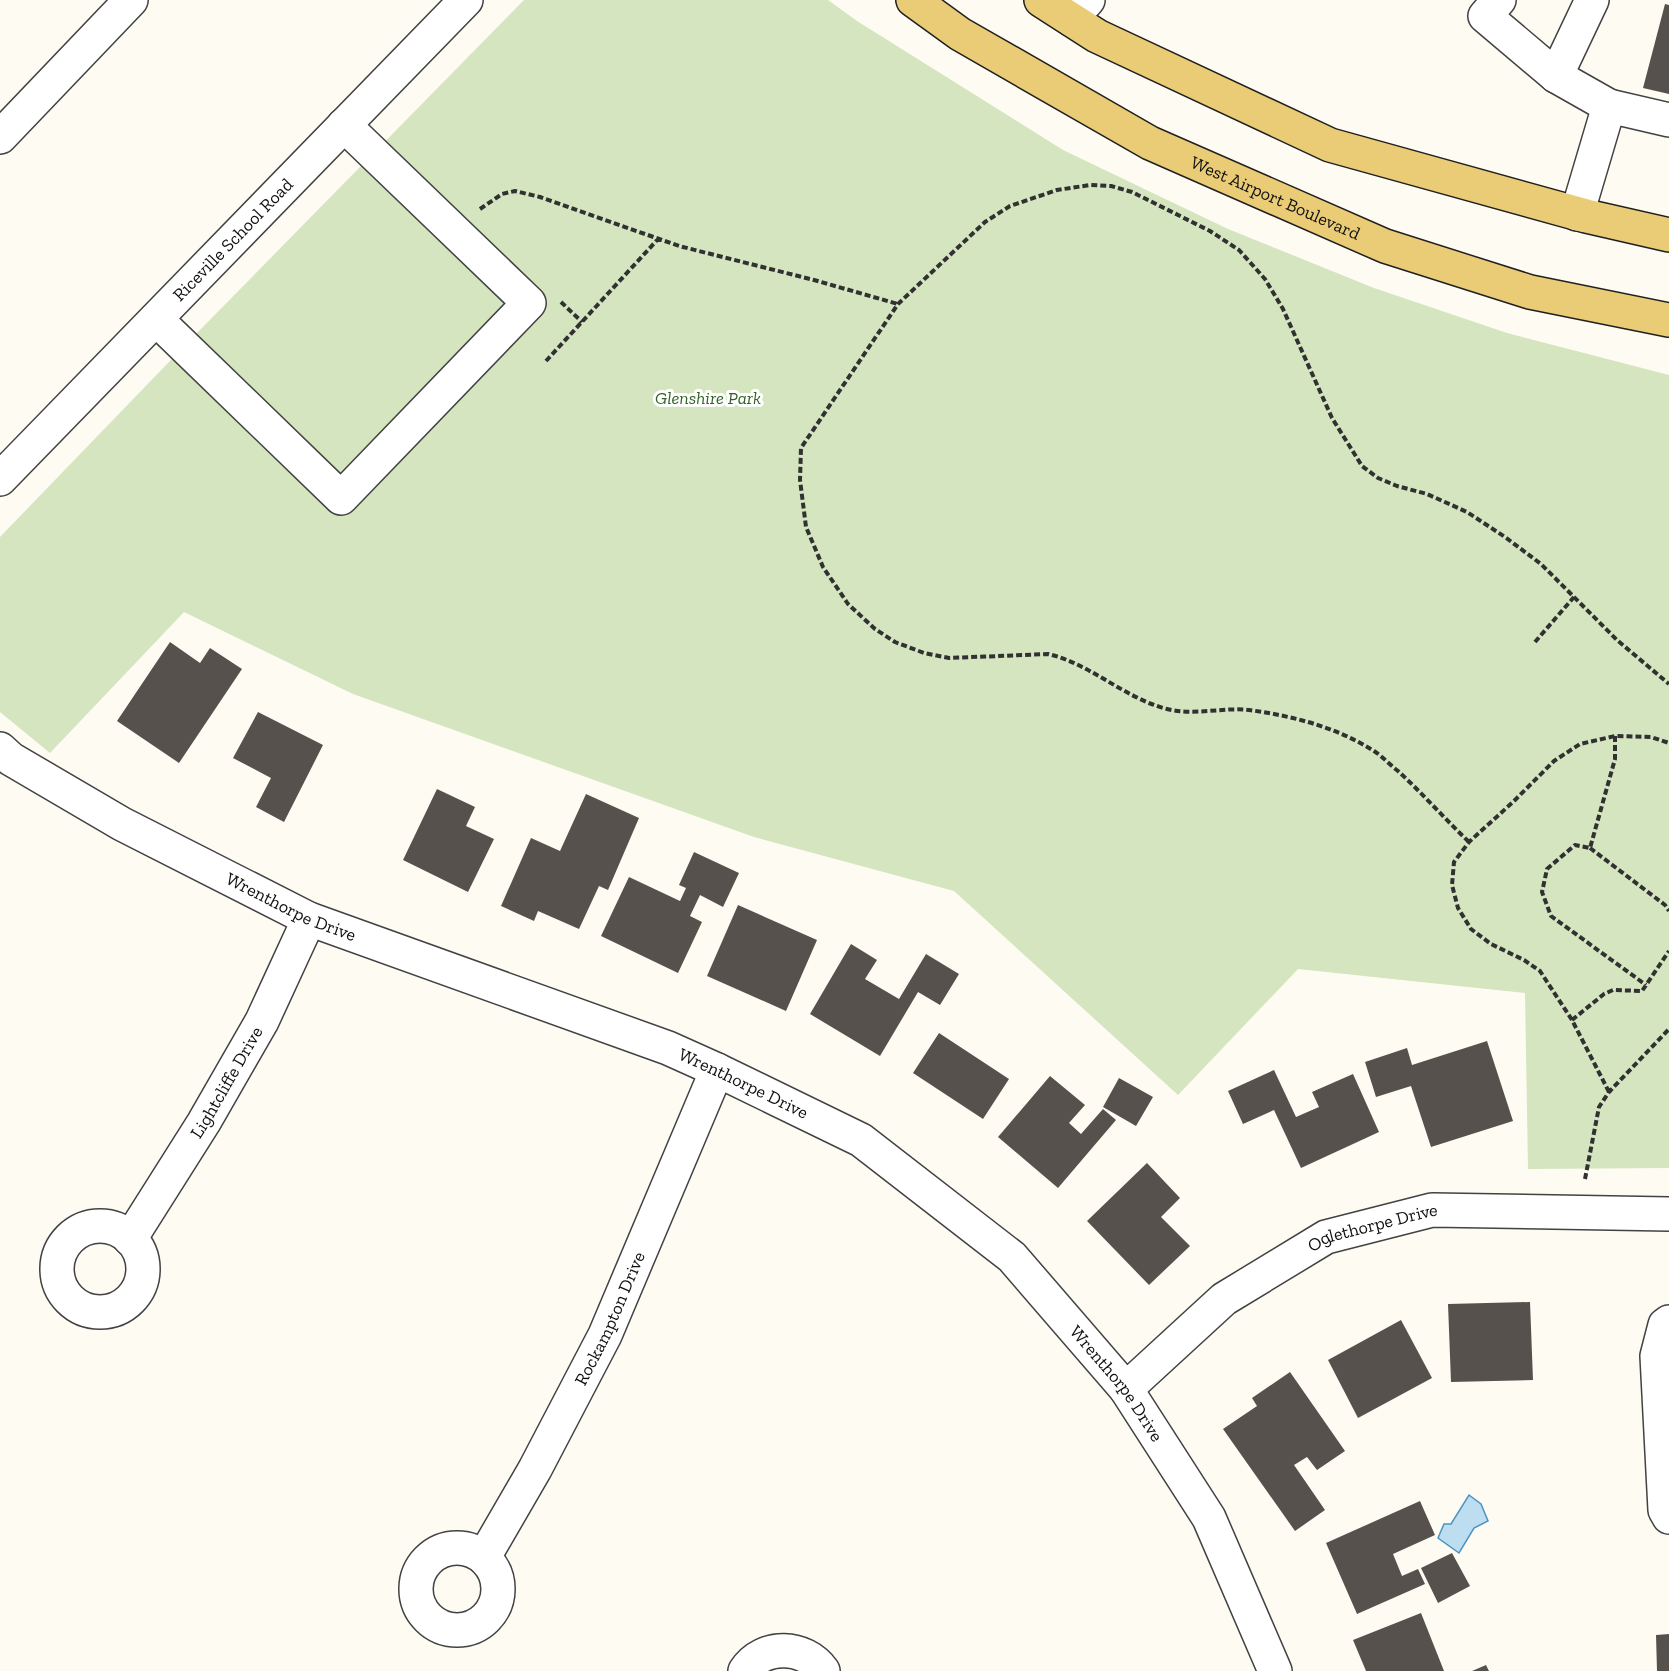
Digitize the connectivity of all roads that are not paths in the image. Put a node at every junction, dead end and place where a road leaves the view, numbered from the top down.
1 (131, 0) edge
2 (466, 0) edge
3 (913, 0) edge
4 (1041, 0) edge
5 (1499, 0) edge
6 (1592, 0) edge
7 (1079, 10) edge
8 (1556, 76) junction
9 (1609, 106) junction
10 (1669, 120) edge
11 (344, 125) junction
12 (0, 137) edge
13 (1577, 214) junction
14 (1669, 235) edge
15 (156, 319) junction
16 (1669, 320) edge
17 (0, 479) edge
18 (0, 749) edge
19 (309, 919) junction
20 (717, 1070) junction
21 (1669, 1214) edge
22 (130, 1239) dead end
23 (1669, 1322) edge
24 (1126, 1389) junction
25 (1669, 1517) edge
26 (484, 1557) dead end
27 (745, 1671) edge
28 (823, 1671) edge
29 (1275, 1671) edge

1 - 12 street
2 - 11 street, Riceville School Road
3 - 16 main road, West Airport Boulevard
4 - 7 main road
5 - 8 street
6 - 8 street
7 - 13 main road
8 - 9 street
9 - 10 street
9 - 13 street
11 - 15 street, Riceville School Road
11 - 15 street
13 - 14 main road
15 - 17 street, Riceville School Road
18 - 19 street, Wrenthorpe Drive
19 - 20 street, Wrenthorpe Drive
19 - 22 street, Lightcliffe Drive
20 - 24 street, Wrenthorpe Drive
20 - 26 street, Rockampton Drive
21 - 24 street, Oglethorpe Drive
23 - 25 street
24 - 29 street, Wrenthorpe Drive
27 - 28 street

